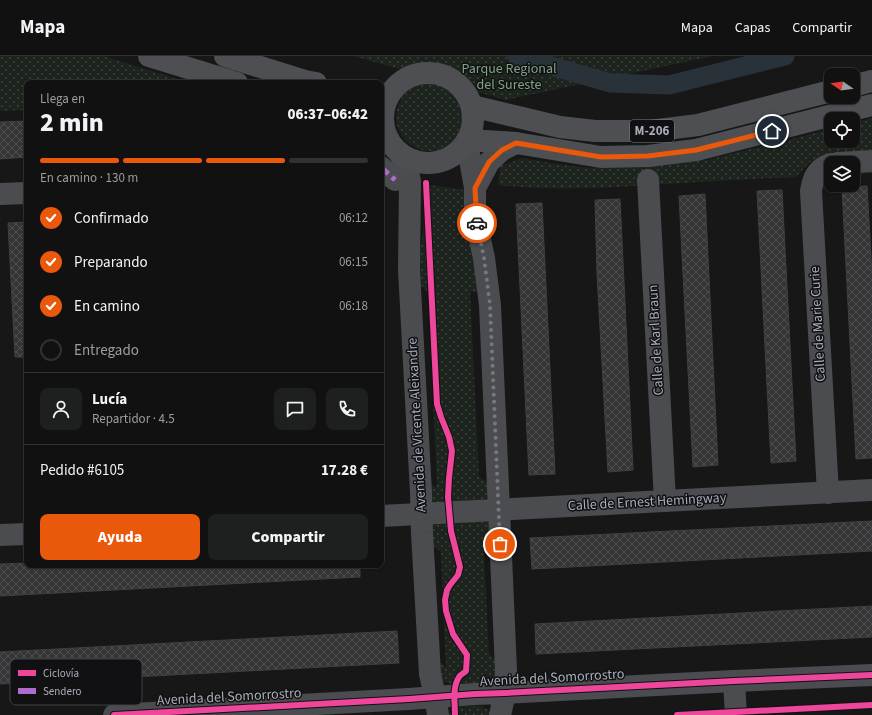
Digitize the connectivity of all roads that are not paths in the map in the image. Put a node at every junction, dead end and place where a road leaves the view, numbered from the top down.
1 (149, 56) edge
2 (225, 56) edge
3 (227, 80) edge
4 (302, 80) edge
5 (872, 81) edge
6 (860, 84) edge
7 (389, 85) edge
8 (824, 93) edge
9 (872, 105) edge
10 (384, 106) edge
11 (472, 106) junction
12 (384, 134) edge
13 (467, 141) junction
14 (516, 143) junction
15 (400, 154) junction
16 (872, 161) edge
17 (860, 162) edge
18 (824, 167) edge
19 (648, 180) dead end
20 (475, 188) junction
21 (24, 193) edge
22 (0, 194) edge
23 (872, 490) edge
24 (828, 493) junction
25 (665, 501) junction
26 (499, 510) junction
27 (421, 514) junction
28 (384, 516) edge
29 (24, 534) edge
30 (0, 535) edge
31 (872, 675) edge
32 (734, 681) junction
33 (505, 693) junction
34 (437, 706) edge
35 (114, 715) edge
36 (500, 715) edge
37 (736, 715) edge

1 - 3 main road
2 - 4 main road
5 - 6 main road
7 - 10 main road
7 - 11 main road
8 - 11 main road, M-206
9 - 14 main road, M-206
11 - 13 main road
12 - 15 main road
13 - 14 main road, M-206
13 - 15 main road
13 - 20 street
14 - 20 street
15 - 27 street, Avenida de Vicente Aleixandre
16 - 17 street
18 - 24 street, Calle de Marie Curie
19 - 25 street, Calle de Karl Braun
20 - 26 street
21 - 22 street
23 - 24 street, Calle de Ernest Hemingway
24 - 25 street, Calle de Ernest Hemingway
25 - 26 street, Calle de Ernest Hemingway
26 - 27 street, Calle de Ernest Hemingway
26 - 33 street
27 - 28 street, Calle de Ernest Hemingway
27 - 34 street, Avenida de Vicente Aleixandre
29 - 30 street
31 - 32 street, Avenida del Somorrostro
32 - 33 street, Avenida del Somorrostro
32 - 37 street
33 - 34 street, Avenida del Somorrostro
33 - 36 street
34 - 35 street, Avenida del Somorrostro

